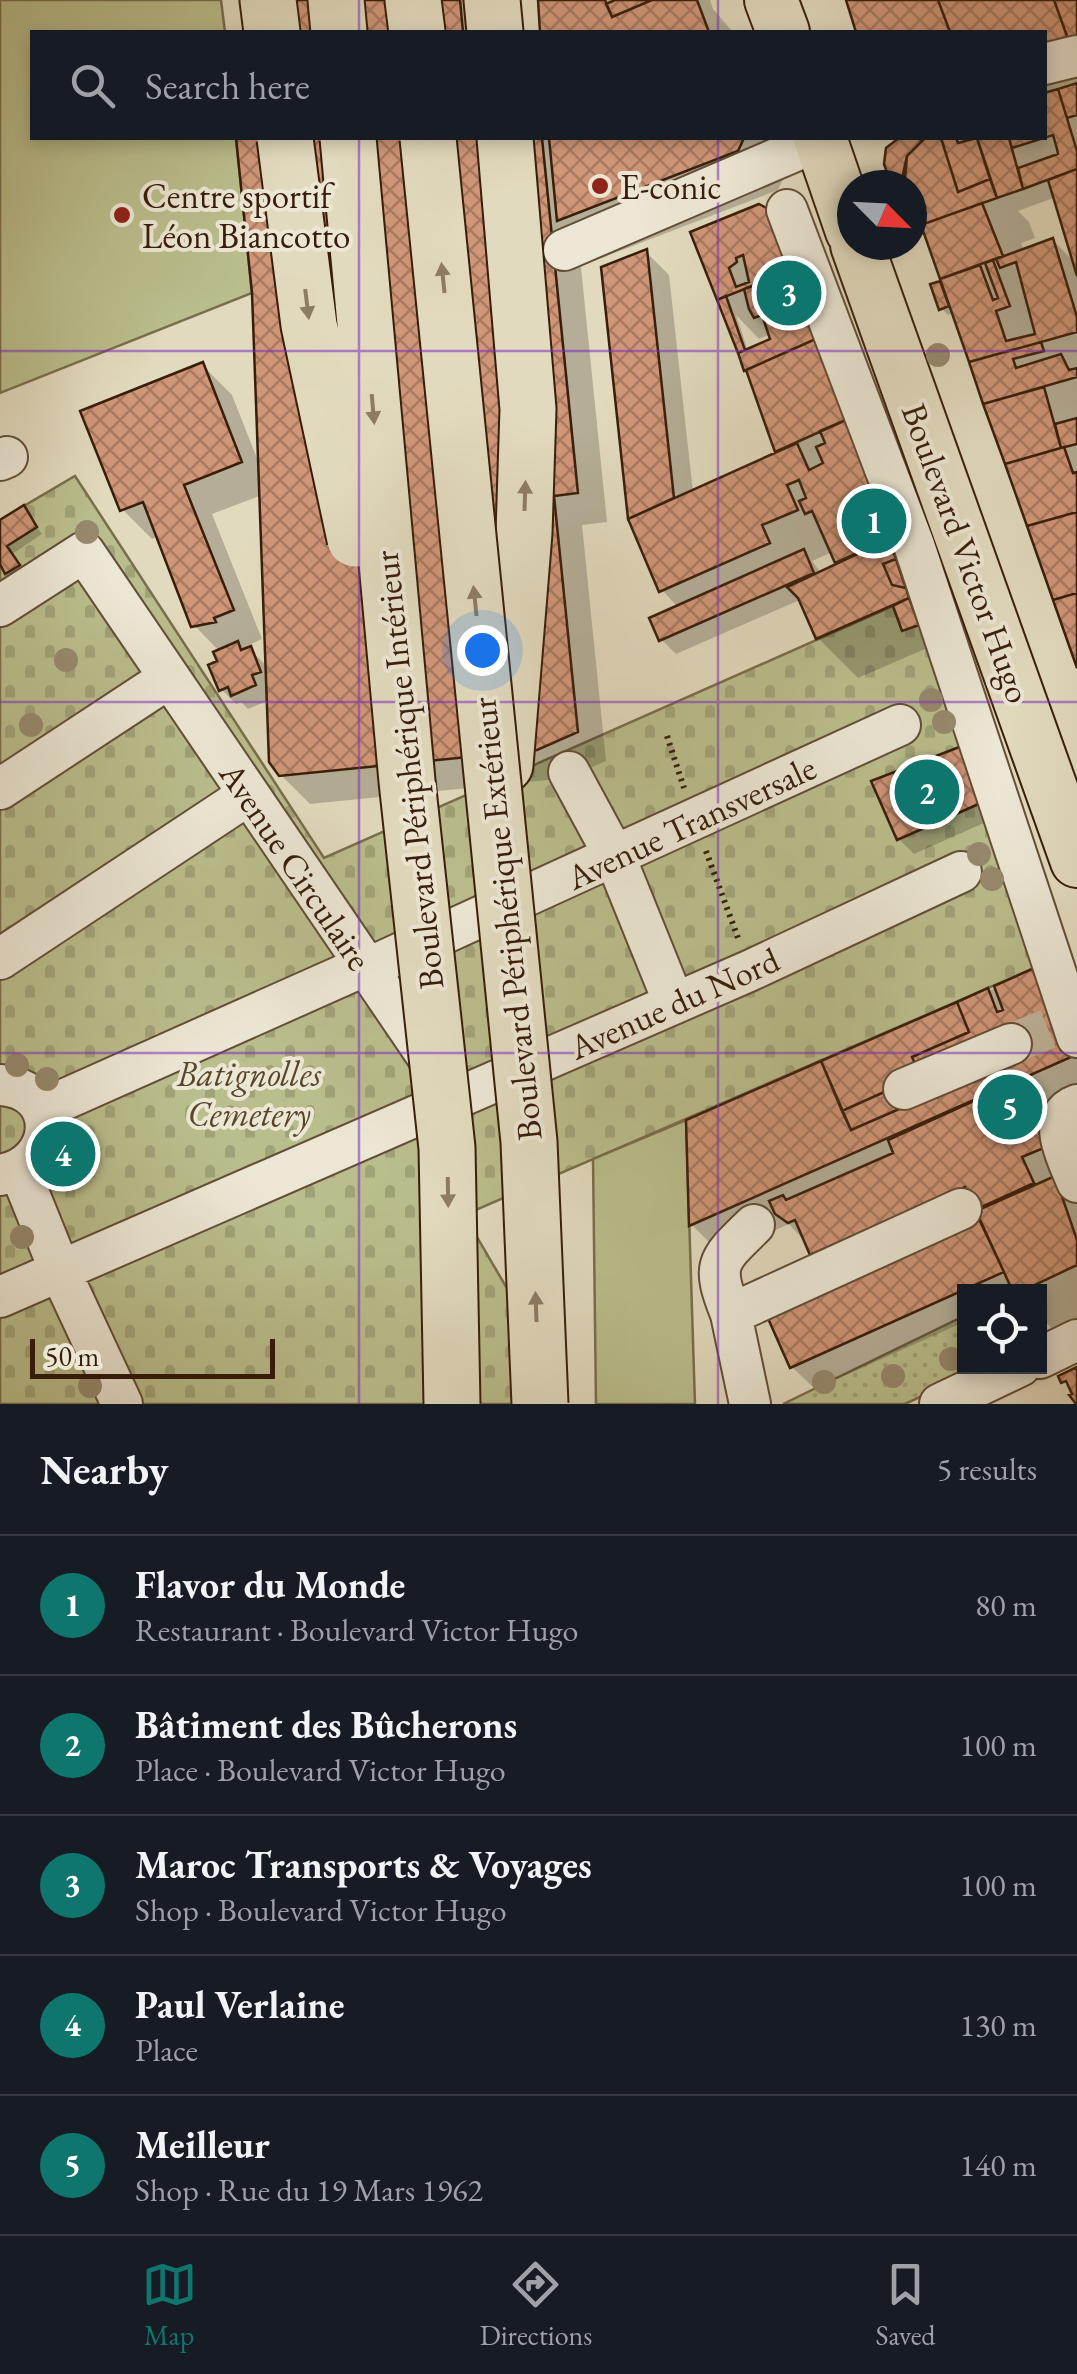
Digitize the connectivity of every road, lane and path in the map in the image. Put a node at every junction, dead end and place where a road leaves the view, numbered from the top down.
1 (268, 0) edge
2 (336, 0) edge
3 (413, 0) edge
4 (492, 0) edge
5 (772, 0) edge
6 (272, 30) edge
7 (339, 30) edge
8 (417, 30) edge
9 (495, 30) edge
10 (782, 30) edge
11 (1077, 56) edge
12 (1047, 63) edge
13 (286, 140) edge
14 (348, 140) edge
15 (428, 140) edge
16 (505, 140) edge
17 (817, 140) edge
18 (823, 140) edge
19 (837, 185) edge
20 (787, 210) dead end
21 (564, 250) dead end
22 (861, 260) edge
23 (936, 537) junction
24 (0, 606) edge
25 (169, 678) junction
26 (900, 725) dead end
27 (667, 736) dead end
28 (569, 772) dead end
29 (408, 781) junction
30 (0, 789) edge
31 (248, 795) junction
32 (695, 821) junction
33 (499, 837) junction
34 (1075, 846) edge
35 (614, 857) junction
36 (961, 872) dead end
37 (0, 959) edge
38 (364, 966) junction
39 (750, 971) junction
40 (674, 1003) junction
41 (1071, 1025) edge
42 (1011, 1044) tunnel mouth
43 (0, 1085) edge
44 (904, 1089) dead end
45 (468, 1093) junction
46 (1077, 1104) edge
47 (42, 1109) junction
48 (9, 1172) edge
49 (1077, 1182) edge
50 (961, 1208) dead end
51 (754, 1224) dead end
52 (60, 1271) junction
53 (0, 1297) edge
54 (730, 1314) junction
55 (1077, 1340) edge
56 (1047, 1355) edge
57 (1003, 1374) edge
58 (122, 1404) edge
59 (452, 1404) edge
60 (540, 1404) edge
61 (750, 1404) edge
62 (940, 1404) edge

1 - 6 highway
2 - 7 highway
3 - 8 highway
4 - 9 highway
5 - 10 main road
11 - 12 street
13 -> 29 highway, bridge
14 -> 29 highway, Boulevard Périphérique Intérieur, bridge
33 -> 15 highway, Boulevard Périphérique Extérieur, bridge
33 -> 16 highway, bridge
17 - 21 street
18 - 19 main road
20 - 23 street
22 - 23 main road, Boulevard Victor Hugo
23 - 34 main road, Boulevard Victor Hugo
23 - 41 street
24 - 25 street, Avenue Circulaire
25 - 30 street
25 - 31 street, Avenue Circulaire
26 - 32 street, Avenue Transversale
27 - 32 path
28 - 35 street
29 -> 59 highway, Boulevard Périphérique Intérieur, bridge
31 - 37 street
31 - 38 street, Avenue Circulaire
32 - 35 street, Avenue Transversale
32 - 39 path
60 -> 33 highway, Boulevard Périphérique Extérieur, bridge
35 - 38 street, Avenue Transversale
35 - 40 street
36 - 39 street, Avenue du Nord
38 - 45 street, Avenue Circulaire
38 - 47 street, Avenue Transversale
39 - 40 street, Avenue du Nord
40 - 45 street, Avenue du Nord
42 - 44 street
43 - 47 street
45 - 52 street, Avenue du Nord
46 - 49 street
47 - 48 street
48 - 52 street
50 - 54 street
51 - 54 street
52 - 53 street, Avenue du Nord
52 - 58 street
54 - 61 street
55 - 56 street
57 - 62 street

